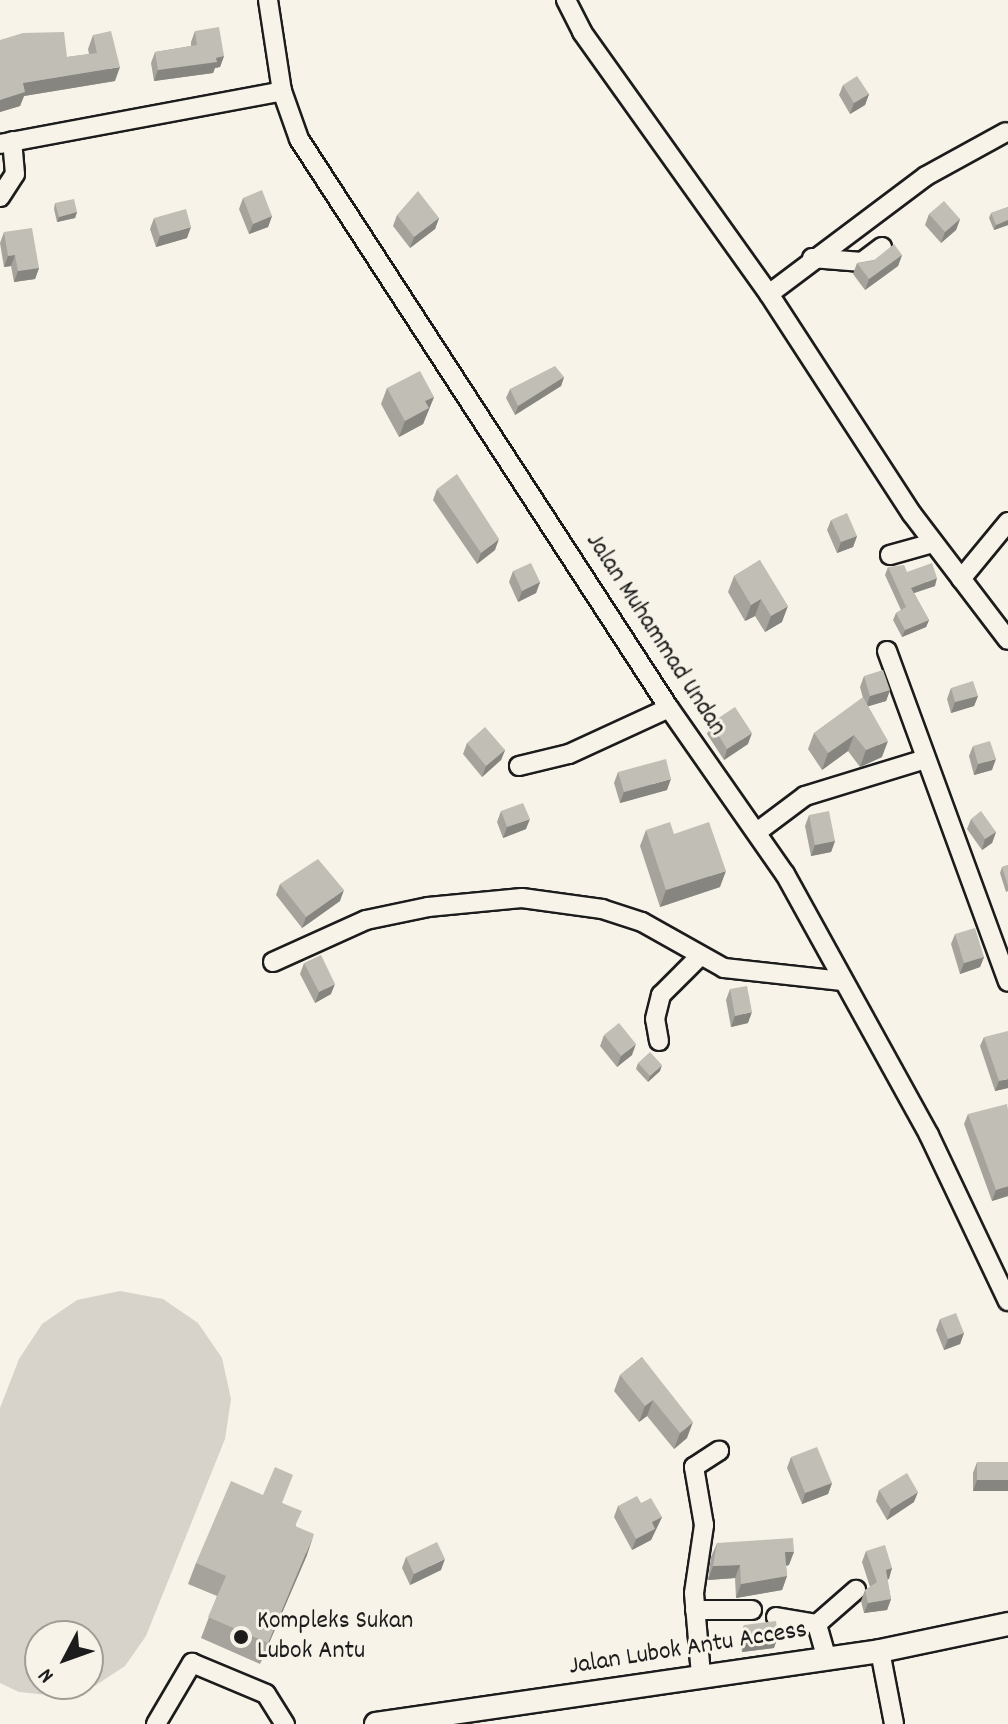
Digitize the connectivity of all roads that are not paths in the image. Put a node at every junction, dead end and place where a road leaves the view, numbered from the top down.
1 (268, 0) edge
2 (566, 0) edge
3 (282, 91) junction
4 (1006, 132) dead end
5 (6, 142) edge
6 (0, 197) edge
7 (882, 247) dead end
8 (812, 258) junction
9 (769, 294) junction
10 (1008, 522) edge
11 (933, 543) junction
12 (890, 555) dead end
13 (961, 579) junction
14 (1008, 640) edge
15 (887, 651) dead end
16 (669, 708) junction
17 (925, 759) junction
18 (519, 766) dead end
19 (757, 832) junction
20 (699, 957) junction
21 (273, 962) dead end
22 (842, 981) junction
23 (1008, 982) edge
24 (659, 1041) dead end
25 (1003, 1270) edge
26 (1008, 1301) edge
27 (719, 1451) dead end
28 (856, 1590) dead end
29 (695, 1610) junction
30 (752, 1610) dead end
31 (776, 1617) dead end
32 (817, 1624) junction
33 (1008, 1624) edge
34 (880, 1651) junction
35 (826, 1656) junction
36 (701, 1675) junction
37 (156, 1724) edge
38 (285, 1724) edge
39 (376, 1724) edge
40 (894, 1724) edge

1 - 3 street, Jalan Muhammad Undan
2 - 9 street
3 - 5 street
3 - 16 street, Jalan Muhammad Undan
4 - 8 street
5 - 6 street
7 - 8 street
8 - 9 street
9 - 11 street
10 - 13 street
11 - 12 street
11 - 13 street
13 - 14 street
15 - 17 street
16 - 18 street
16 - 19 street, Jalan Muhammad Undan
17 - 19 street
17 - 23 street
19 - 22 street, Jalan Muhammad Undan
20 - 21 street
20 - 22 street
20 - 24 street
22 - 25 street, Jalan Muhammad Undan
25 - 26 street, Jalan Muhammad Undan
27 - 29 street
28 - 32 street
29 - 30 street
29 - 36 street
31 - 32 street
32 - 35 street
33 - 34 main road, Jalan Lubok Antu Access
34 - 35 main road, Jalan Lubok Antu Access
34 - 40 street
35 - 36 main road, Jalan Lubok Antu Access
36 - 39 main road, Jalan Lubok Antu Access
37 - 38 street

